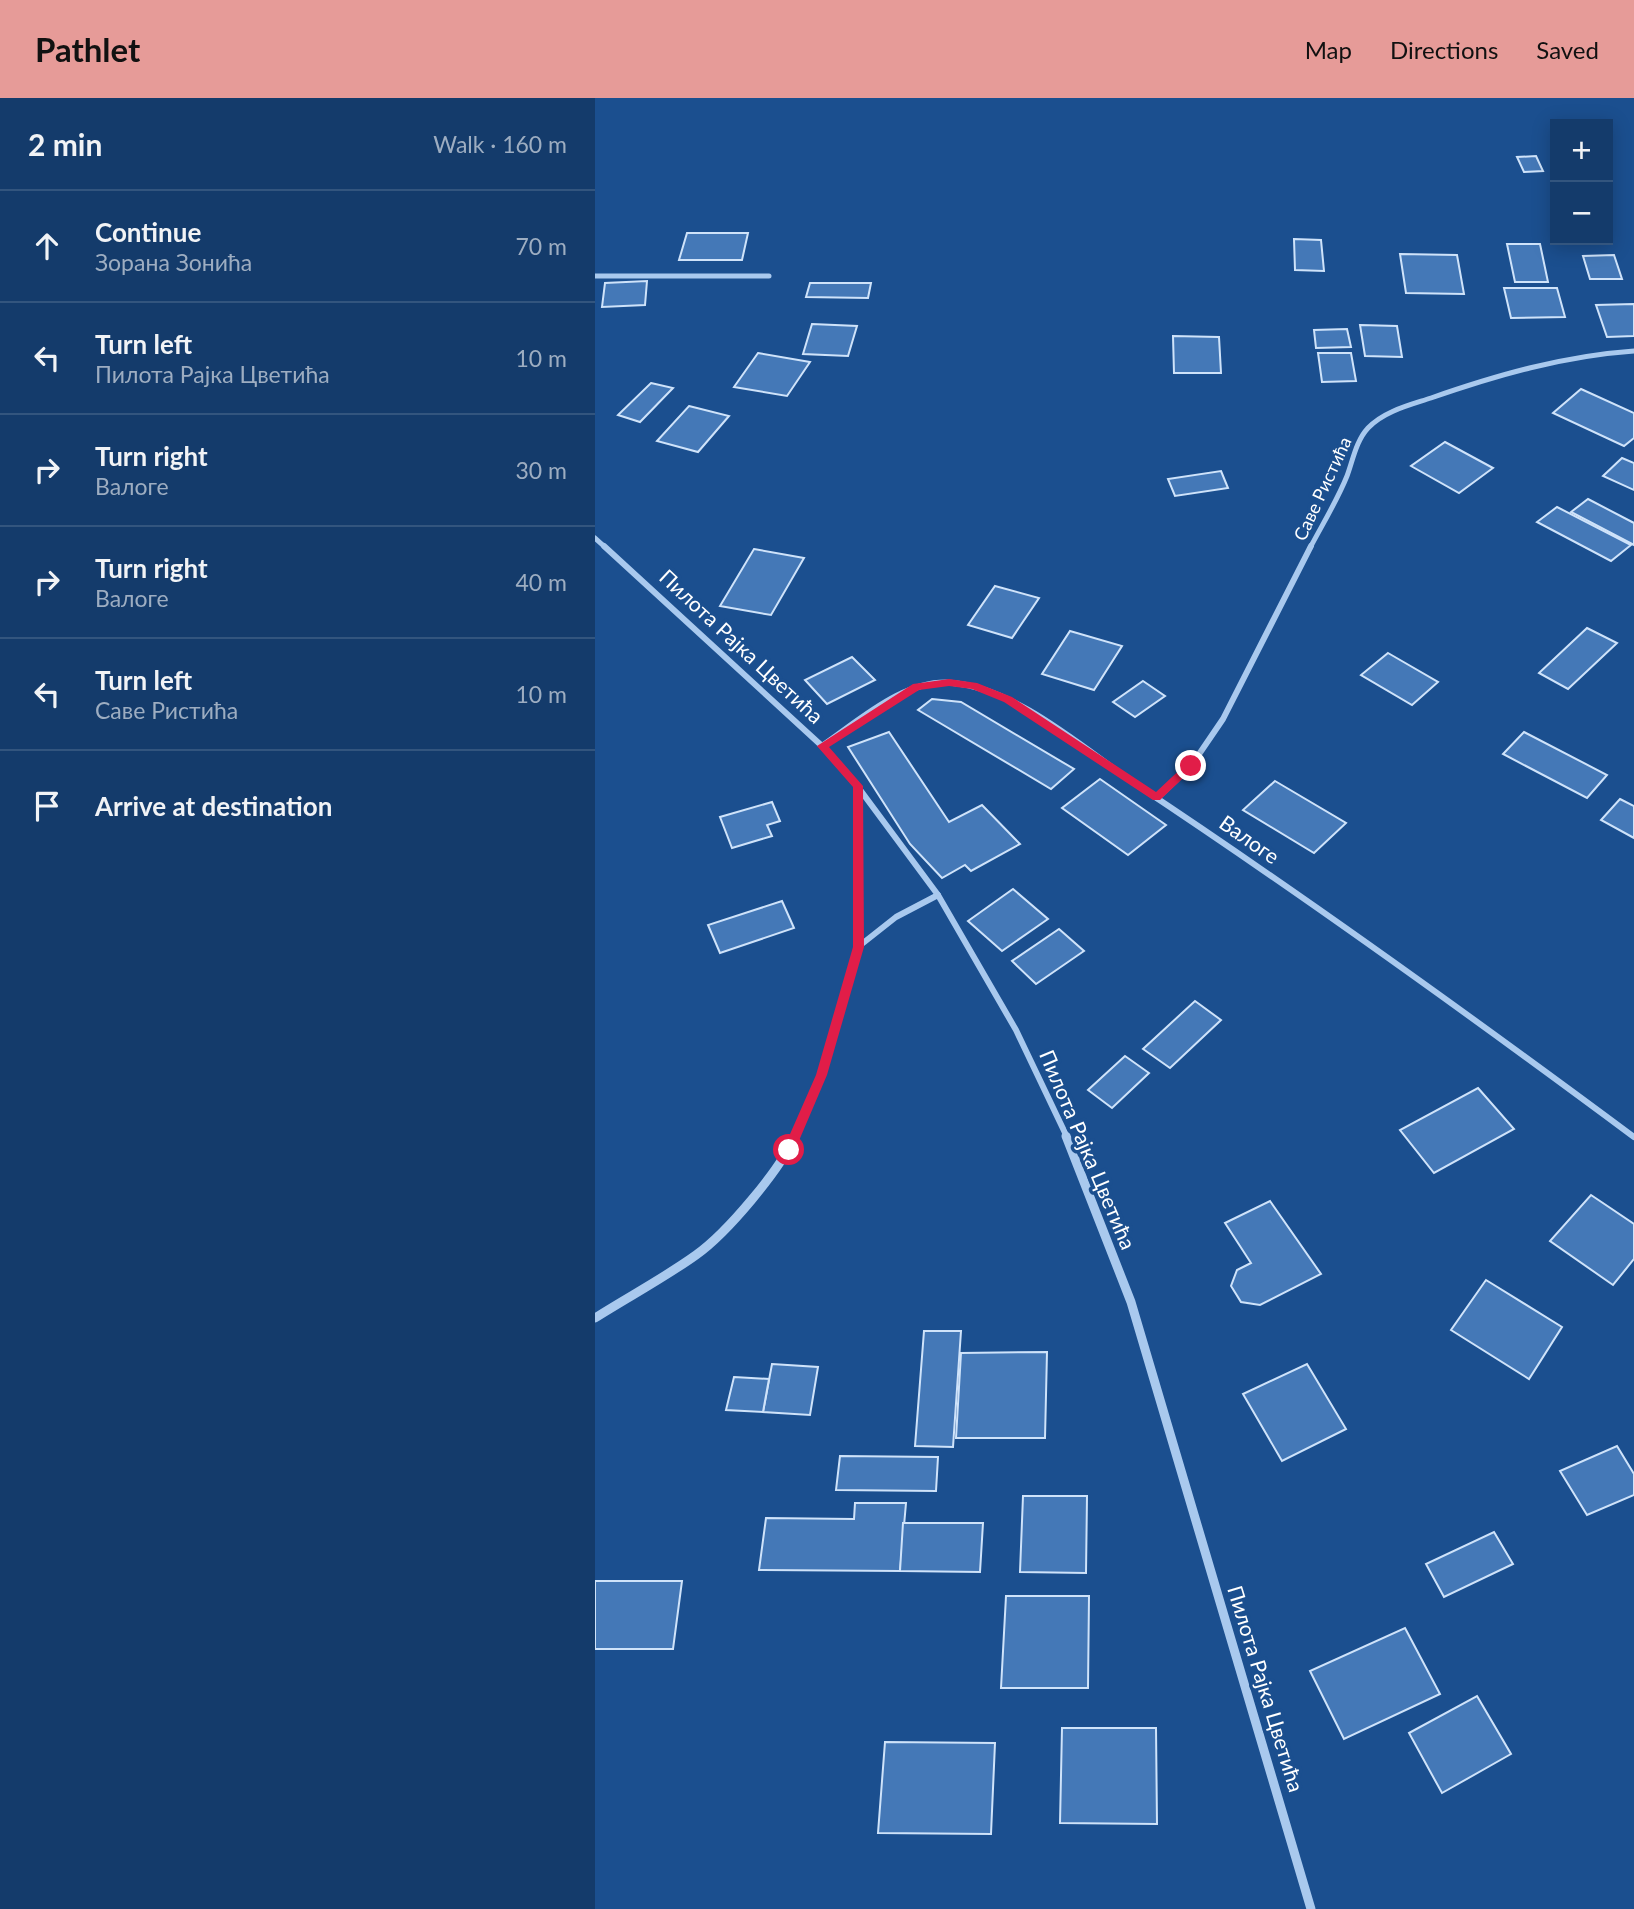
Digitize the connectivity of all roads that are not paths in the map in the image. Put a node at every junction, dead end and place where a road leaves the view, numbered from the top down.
1 (595, 276) edge
2 (769, 276) dead end
3 (1634, 351) edge
4 (595, 538) edge
5 (822, 746) junction
6 (858, 786) junction
7 (1157, 797) junction
8 (938, 895) junction
9 (858, 947) junction
10 (1634, 1136) edge
11 (595, 1318) edge
12 (1311, 1909) edge

1 - 2 street
3 - 7 street, Саве Ристића
4 - 5 street, Пилота Рајка Цветића
5 - 6 street, Пилота Рајка Цветића
5 - 7 street, Валоге
6 - 8 street, Пилота Рајка Цветића
6 - 9 street
7 - 10 street, Валоге
8 - 9 street
8 - 12 street, Пилота Рајка Цветића
9 - 11 street

